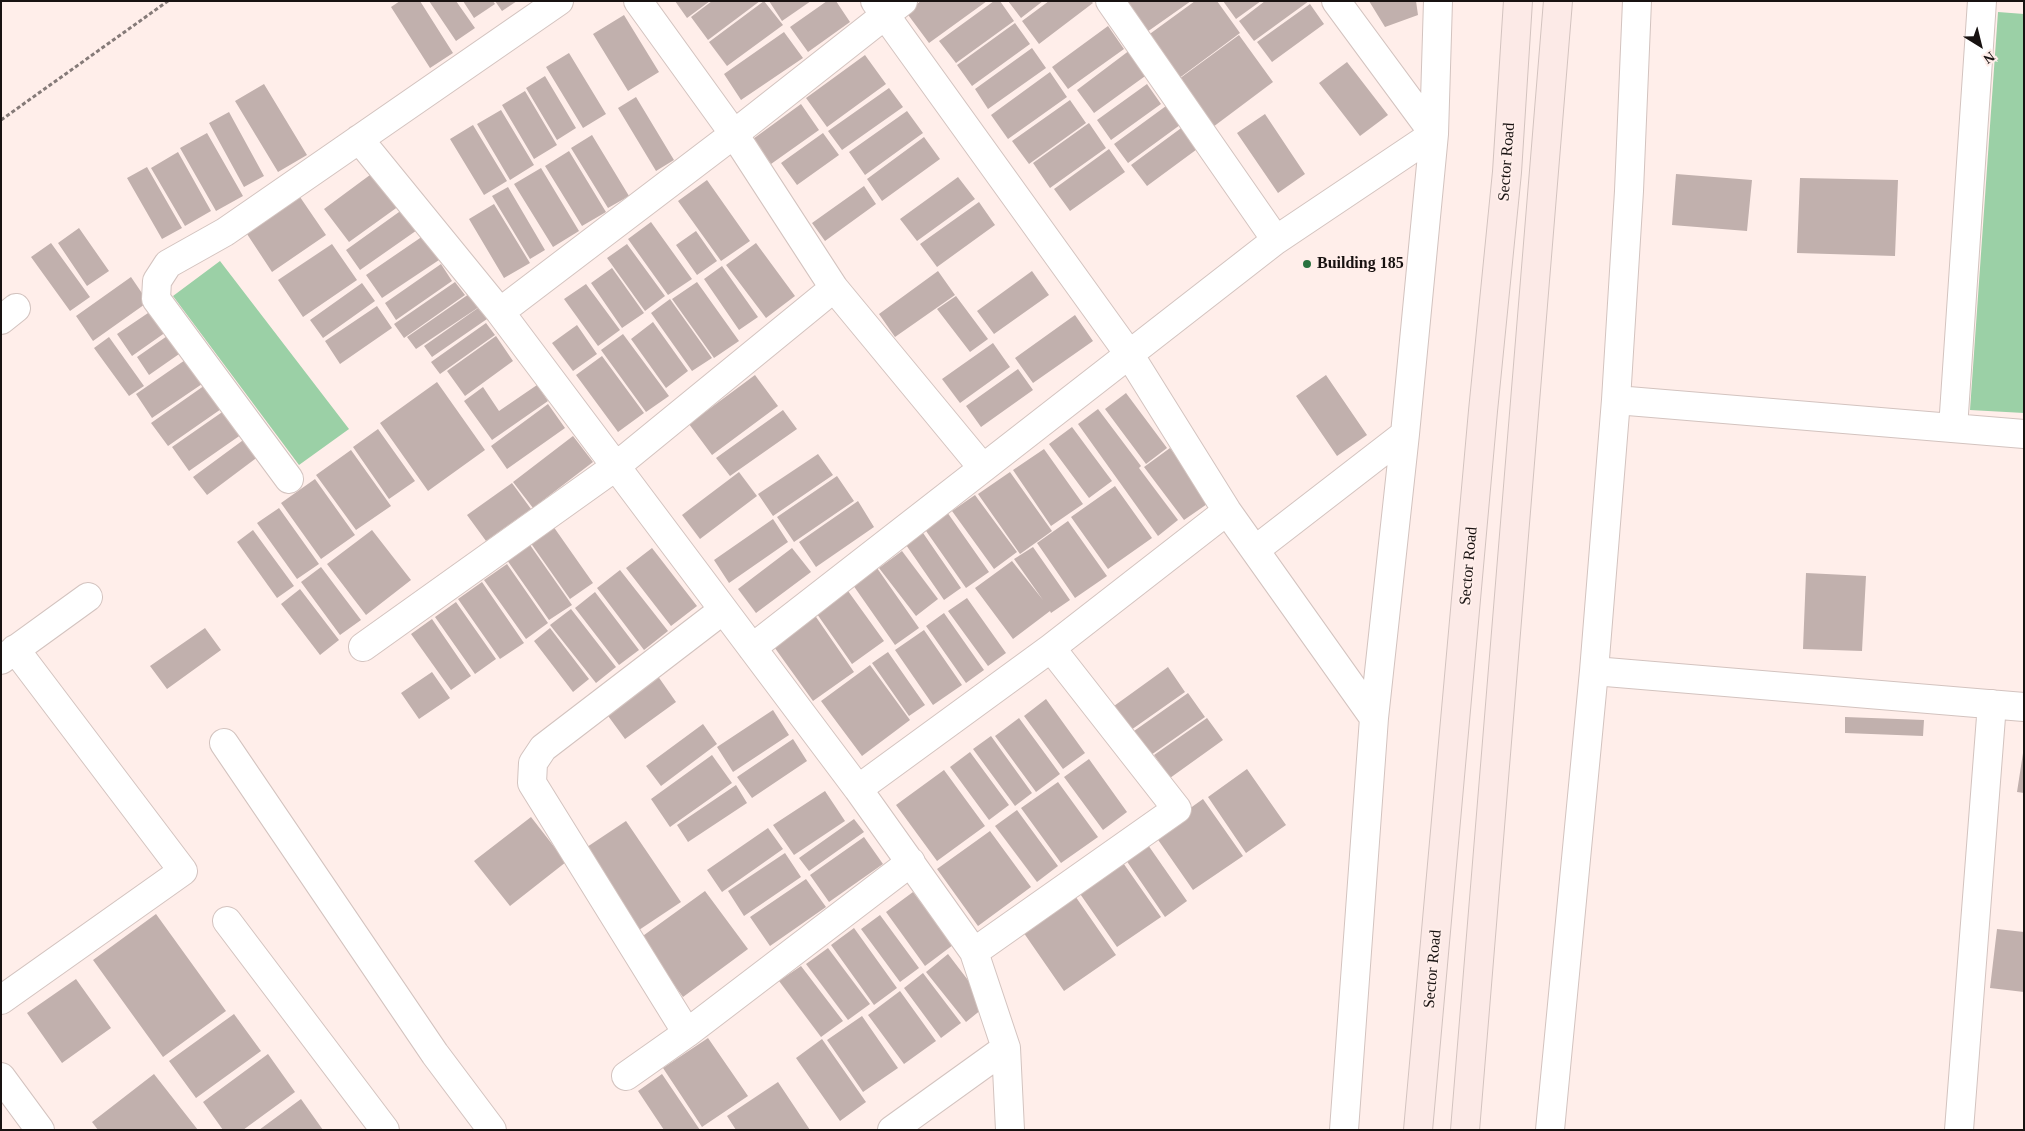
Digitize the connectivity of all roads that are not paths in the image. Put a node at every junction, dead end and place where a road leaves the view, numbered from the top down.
1 (559, 1) edge
2 (638, 1) edge
3 (1110, 1) edge
4 (1336, 1) edge
5 (1438, 1) edge
6 (1518, 1) edge
7 (1558, 1) edge
8 (1637, 1) edge
9 (1982, 1) edge
10 (888, 6) edge
11 (734, 134) junction
12 (1434, 134) junction
13 (359, 139) junction
14 (1276, 240) junction
15 (834, 288) junction
16 (500, 312) junction
17 (1129, 354) junction
18 (1616, 400) junction
19 (1953, 428) junction
20 (1405, 434) junction
21 (2024, 434) edge
22 (615, 467) junction
23 (982, 467) junction
24 (289, 479) dead end
25 (1227, 511) junction
26 (1255, 550) junction
27 (88, 597) dead end
28 (723, 610) junction
29 (363, 647) dead end
30 (752, 648) junction
31 (1052, 648) junction
32 (8, 655) edge
33 (1594, 671) junction
34 (1992, 704) junction
35 (2024, 707) edge
36 (1374, 718) junction
37 (224, 743) dead end
38 (858, 789) junction
39 (911, 862) junction
40 (227, 921) dead end
41 (974, 952) junction
42 (1, 1000) edge
43 (687, 1033) junction
44 (1006, 1048) junction
45 (626, 1076) dead end
46 (1, 1077) edge
47 (40, 1130) edge
48 (385, 1130) edge
49 (492, 1130) edge
50 (892, 1130) edge
51 (1010, 1130) edge
52 (1344, 1130) edge
53 (1418, 1130) edge
54 (1465, 1130) edge
55 (1550, 1130) edge
56 (1959, 1130) edge

1 - 13 street
2 - 11 street
3 - 14 street
4 - 12 street
5 - 12 street
6 - 53 main road, Sector Road
7 - 54 main road
8 - 18 street
9 - 19 street
10 - 11 street
10 - 17 street
11 - 15 street
11 - 16 street
12 - 14 street
12 - 20 street
13 - 16 street
13 - 24 street
14 - 17 street
15 - 22 street
15 - 23 street
16 - 22 street
17 - 23 street
17 - 25 street
18 - 19 street
18 - 33 street
19 - 21 street
20 - 26 street
20 - 36 street
22 - 28 street
22 - 29 street
23 - 30 street
25 - 26 street
25 - 31 street
26 - 36 street
27 - 32 street
28 - 30 street
28 - 43 street
30 - 38 street
31 - 38 street
31 - 41 street
32 - 42 street
33 - 34 street
33 - 55 street
34 - 35 street
34 - 56 street
36 - 52 street
37 - 49 street
38 - 39 street
39 - 41 street
39 - 43 street
40 - 48 street
41 - 44 street
43 - 45 street
44 - 50 street
44 - 51 street
46 - 47 street

